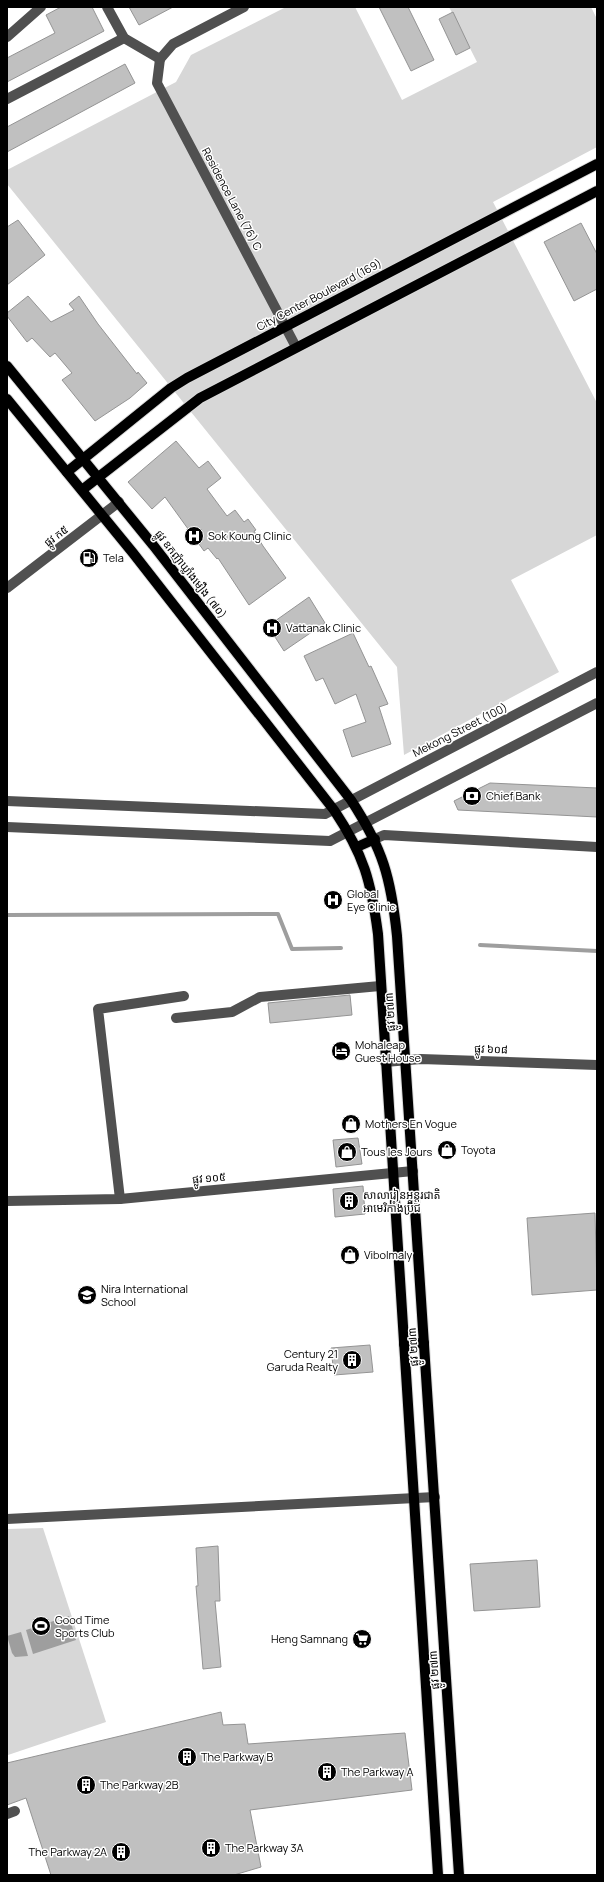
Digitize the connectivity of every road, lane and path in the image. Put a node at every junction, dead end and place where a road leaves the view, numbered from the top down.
1 (41, 7) edge
2 (107, 7) edge
3 (244, 7) edge
4 (7, 37) edge
5 (124, 38) junction
6 (160, 59) junction
7 (7, 99) edge
8 (597, 164) edge
9 (597, 191) edge
10 (285, 326) junction
11 (296, 347) junction
12 (7, 366) edge
13 (7, 399) edge
14 (83, 459) junction
15 (67, 472) junction
16 (98, 477) junction
17 (82, 490) junction
18 (119, 502) junction
19 (103, 515) junction
20 (7, 588) edge
21 (597, 672) edge
22 (597, 703) edge
23 (351, 800) junction
24 (7, 801) edge
25 (334, 810) junction
26 (366, 823) junction
27 (7, 827) edge
28 (349, 832) junction
29 (375, 839) junction
30 (357, 847) junction
31 (597, 847) edge
32 (380, 986) junction
33 (184, 996) dead end
34 (176, 1018) dead end
35 (406, 1060) junction
36 (385, 1062) junction
37 (597, 1065) edge
38 (392, 1172) junction
39 (413, 1172) junction
40 (120, 1199) junction
41 (7, 1201) edge
42 (424, 1343) junction
43 (404, 1344) junction
44 (435, 1497) junction
45 (414, 1498) junction
46 (7, 1519) edge
47 (438, 1875) edge
48 (459, 1875) edge

1 - 4 street
2 - 5 street
3 - 6 street
5 - 6 street
5 - 7 street
6 - 10 street, Residence Lane (76) C
8 - 10 main road, City Center Boulevard (169)
9 - 11 main road
10 - 11 street, Residence Lane (76) C
10 - 14 main road, City Center Boulevard (169)
11 - 16 main road
12 - 14 main road, ផ្លូវ ឧកញ៉ាឃ្លាំងមឿង (៧០)
13 - 15 main road
14 - 15 main road, City Center Boulevard (169)
14 - 16 main road, ផ្លូវ ឧកញ៉ាឃ្លាំងមឿង (៧០)
15 - 17 main road
16 - 17 main road
16 - 18 main road, ផ្លូវ ឧកញ៉ាឃ្លាំងមឿង (៧០)
17 - 19 main road
18 - 19 street, ផ្លូវ ក៥
18 - 23 main road, ផ្លូវ ឧកញ៉ាឃ្លាំងមឿង (៧០)
19 - 20 street, ផ្លូវ ក៥
19 - 25 main road
21 - 23 street, Mekong Street (100)
22 - 26 street
23 - 25 street, Mekong Street (100)
23 - 26 main road, ផ្លូវ ឧកញ៉ាឃ្លាំងមឿង (៧០)
24 - 25 street, Mekong Street (100)
25 - 28 main road, ផ្លូវ ២៧៣
26 - 28 street
26 - 29 main road, ផ្លូវ ២៧៣
27 - 28 street
28 - 30 main road, ផ្លូវ ២៧៣
29 - 30 main road
29 - 31 street
29 - 35 main road, ផ្លូវ ២៧៣
30 - 32 main road, ផ្លូវ ២៧៣
32 - 34 street
32 - 36 main road, ផ្លូវ ២៧៣
33 - 40 street
35 - 36 street, ផ្លូវ ៦០៨
35 - 37 street, ផ្លូវ ៦០៨
35 - 39 main road, ផ្លូវ ២៧៣
36 - 38 main road, ផ្លូវ ២៧៣
38 - 39 street, ផ្លូវ ១០៥
38 - 40 street, ផ្លូវ ១០៥
38 - 43 main road, ផ្លូវ ២៧៣
39 - 42 main road, ផ្លូវ ២៧៣
40 - 41 street, ផ្លូវ ១០៥
42 - 43 main road
42 - 44 main road, ផ្លូវ ២៧៣
43 - 45 main road, ផ្លូវ ២៧៣
44 - 45 street
44 - 48 main road, ផ្លូវ ២៧៣
45 - 46 street
45 - 47 main road, ផ្លូវ ២៧៣

